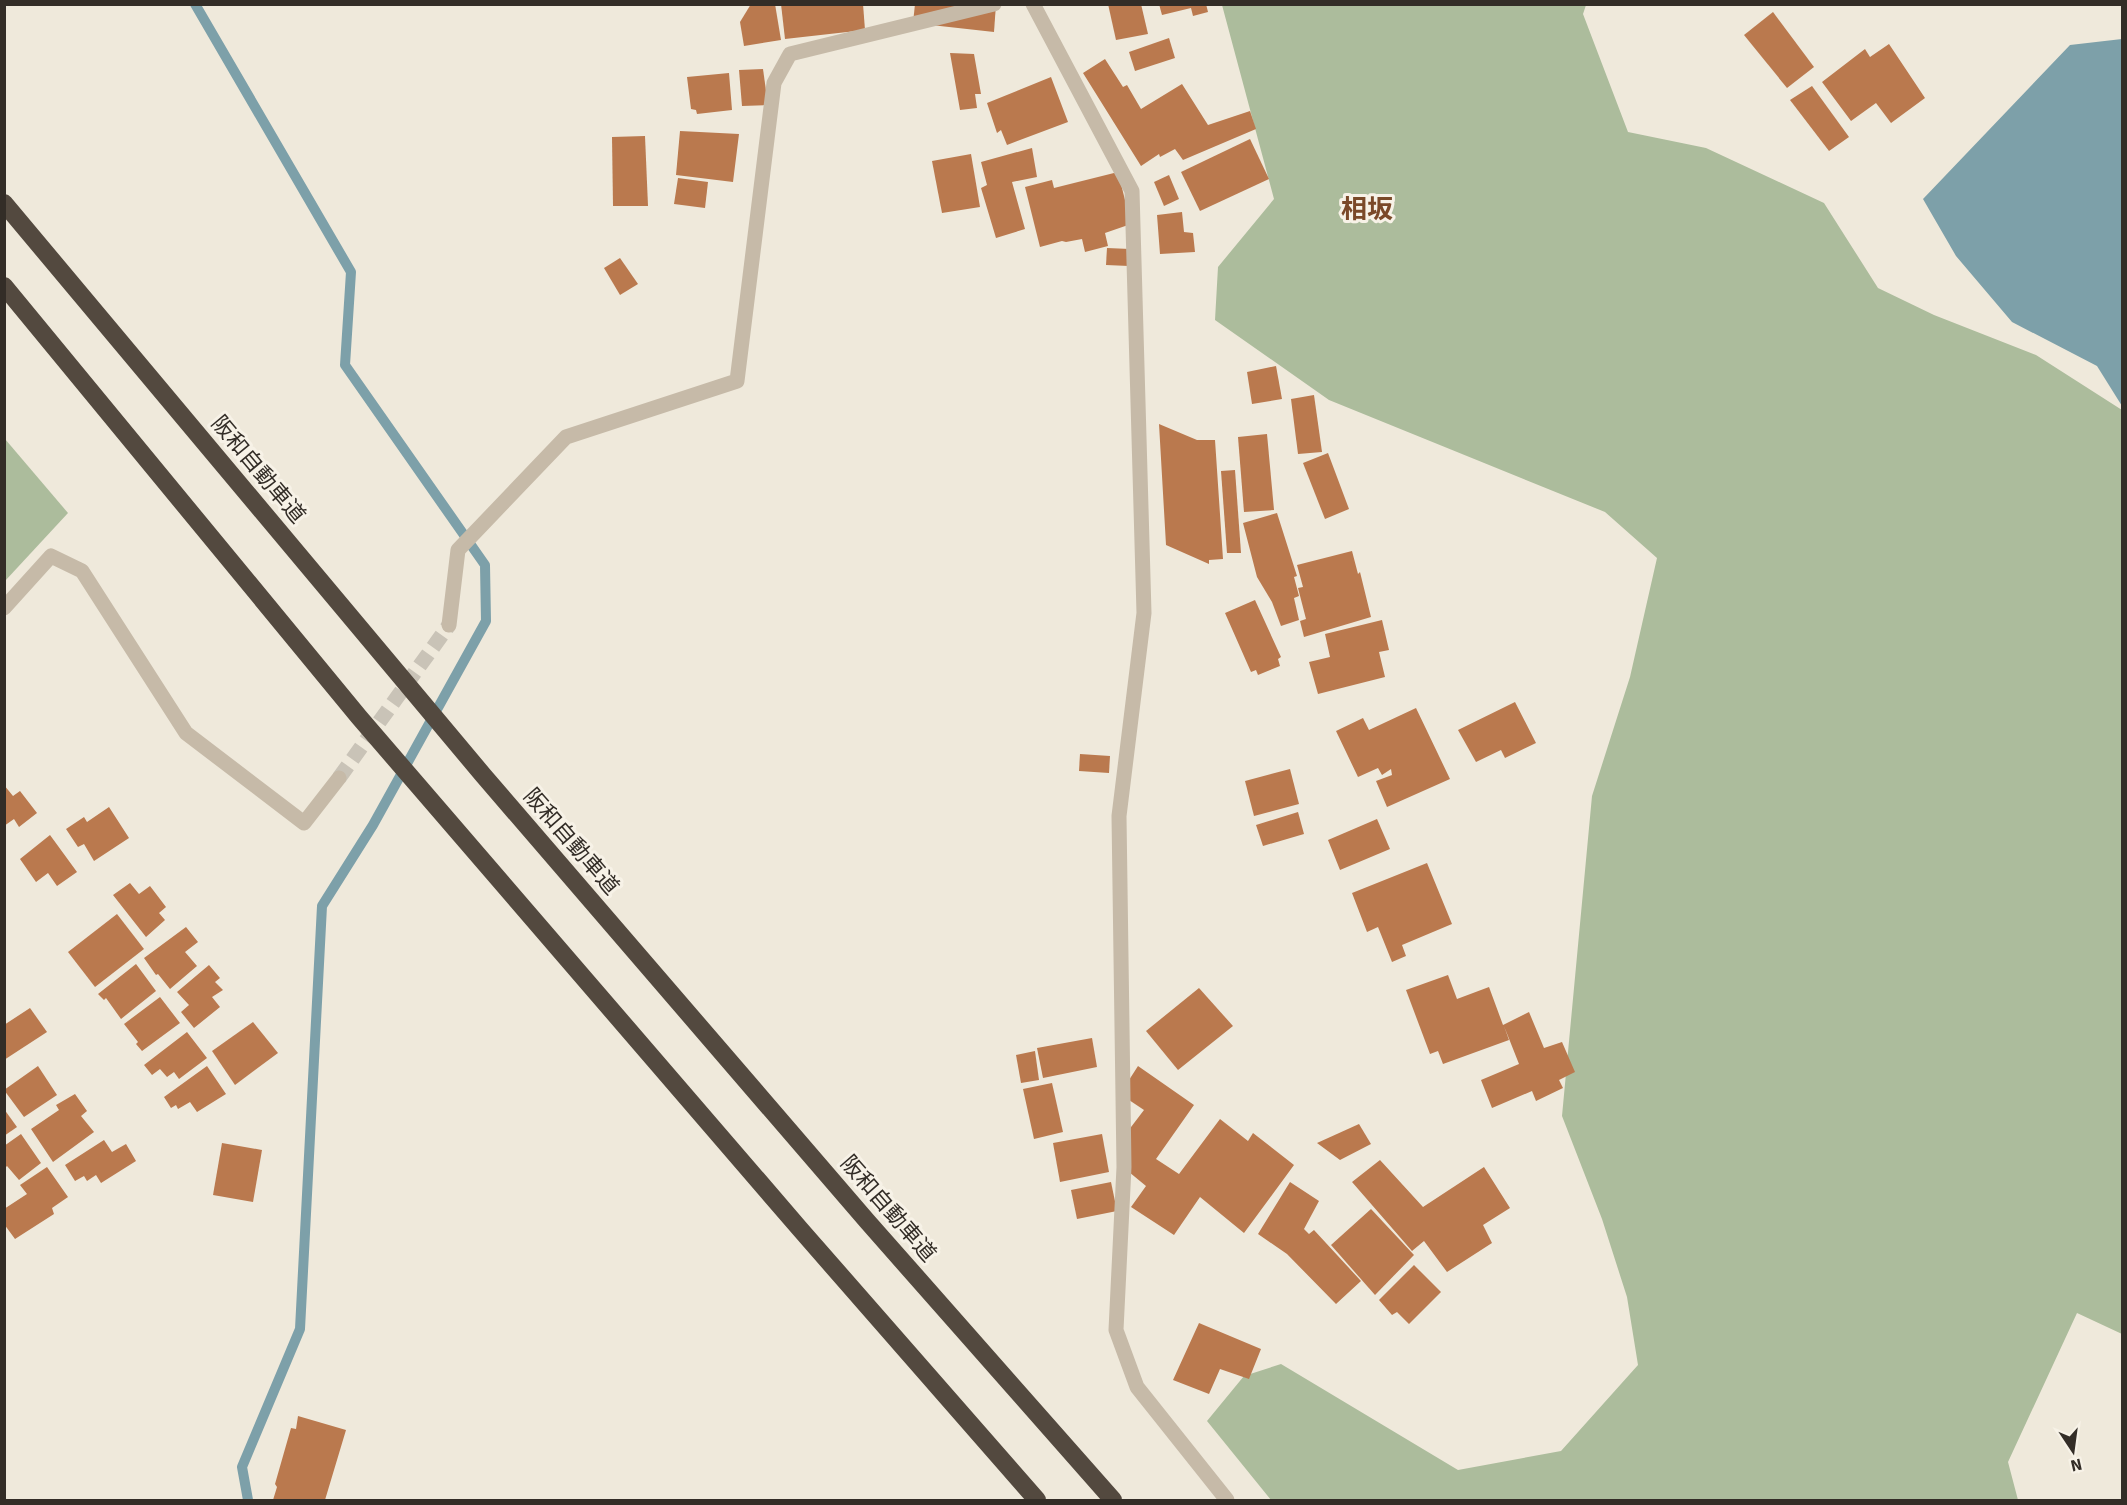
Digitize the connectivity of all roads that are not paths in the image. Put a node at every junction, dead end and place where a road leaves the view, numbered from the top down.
1 (994, 4) edge
2 (1033, 4) edge
3 (4, 203) edge
4 (4, 286) edge
5 (4, 608) edge
6 (449, 626) tunnel mouth
7 (339, 778) tunnel mouth
8 (1037, 1500) edge
9 (1113, 1500) edge
10 (1227, 1500) edge

1 - 6 street
2 - 10 street
3 - 9 highway, 阪和自動車道
4 - 8 highway
5 - 7 street

